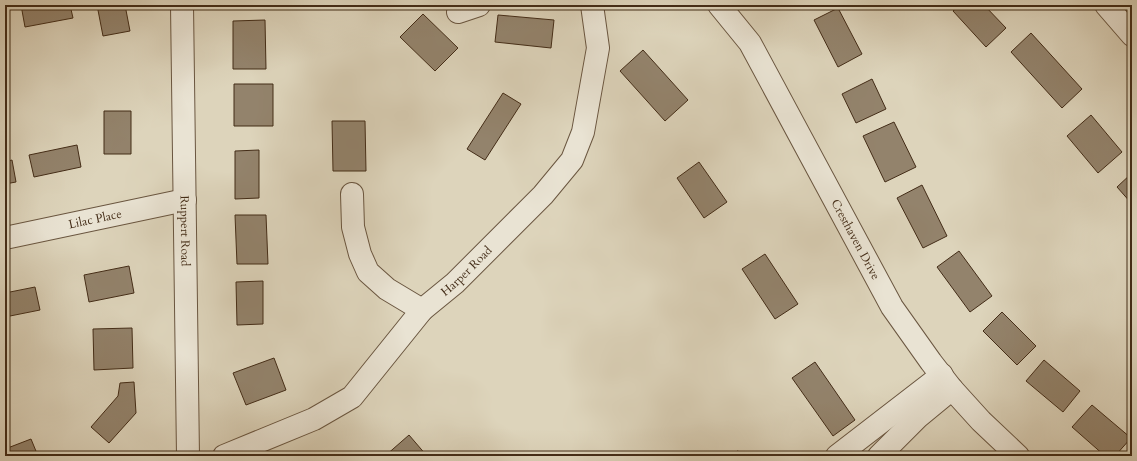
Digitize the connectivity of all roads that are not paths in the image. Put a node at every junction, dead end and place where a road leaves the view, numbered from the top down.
1 (182, 5) edge
2 (479, 5) edge
3 (592, 5) edge
4 (720, 5) edge
5 (1106, 5) edge
6 (458, 12) dead end
7 (1132, 34) edge
8 (352, 194) dead end
9 (185, 200) junction
10 (5, 238) edge
11 (422, 310) junction
12 (947, 382) junction
13 (188, 456) edge
14 (224, 456) edge
15 (837, 456) edge
16 (879, 456) edge
17 (1018, 456) edge

1 - 9 street, Ruppert Road
2 - 6 street
3 - 11 street, Harper Road
4 - 12 street, Cresthaven Drive
5 - 7 street
8 - 11 street
9 - 10 street, Lilac Place
9 - 13 street, Ruppert Road
11 - 14 street, Harper Road
12 - 15 street
12 - 16 street
12 - 17 street, Cresthaven Drive

